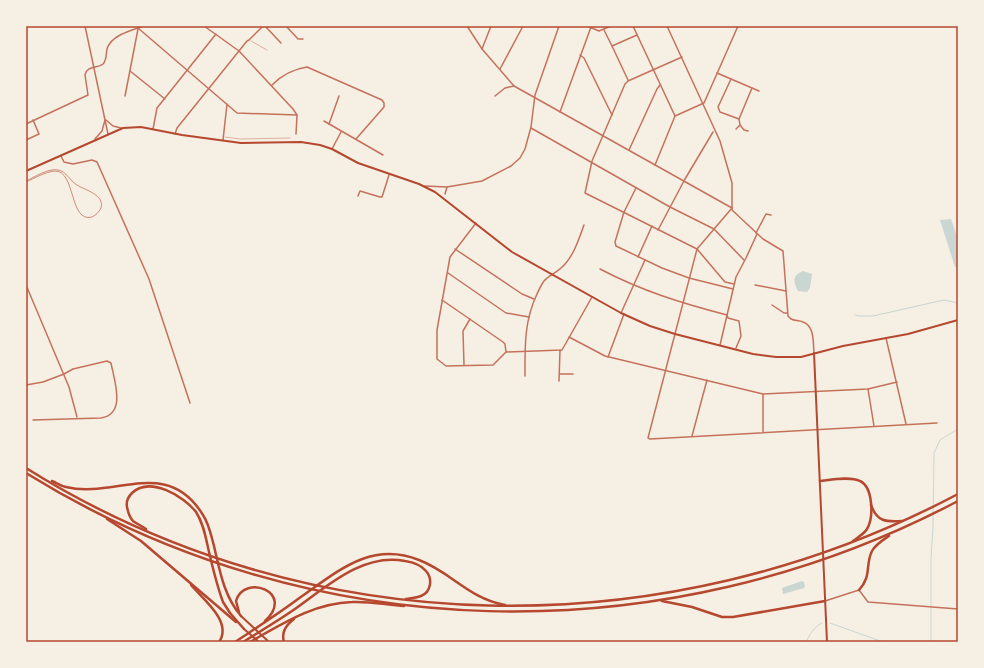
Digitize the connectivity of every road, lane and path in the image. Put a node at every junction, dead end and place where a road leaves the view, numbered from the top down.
1 (86, 26) edge
2 (144, 26) edge
3 (204, 26) edge
4 (264, 26) edge
5 (286, 26) edge
6 (467, 26) edge
7 (491, 26) edge
8 (524, 26) edge
9 (559, 26) edge
10 (587, 26) edge
11 (611, 26) edge
12 (633, 26) edge
13 (667, 26) edge
14 (738, 26) edge
15 (591, 27) junction
16 (138, 28) junction
17 (604, 30) junction
18 (216, 34) junction
19 (637, 35) junction
20 (304, 39) dead end
21 (250, 40) junction
22 (281, 43) dead end
23 (612, 46) junction
24 (482, 49) junction
25 (267, 50) dead end
26 (239, 51) junction
27 (580, 55) junction
28 (682, 57) junction
29 (94, 67) junction
30 (500, 69) junction
31 (130, 70) junction
32 (187, 70) junction
33 (653, 70) junction
34 (717, 73) junction
35 (731, 79) junction
36 (628, 81) junction
37 (660, 84) junction
38 (272, 85) junction
39 (514, 86) junction
40 (752, 88) junction
41 (210, 89) junction
42 (759, 91) dead end
43 (125, 96) dead end
44 (339, 96) dead end
45 (495, 96) dead end
46 (534, 97) junction
47 (165, 98) junction
48 (704, 103) junction
49 (227, 104) junction
50 (560, 112) junction
51 (297, 115) junction
52 (612, 115) junction
53 (675, 116) junction
54 (105, 118) junction
55 (739, 119) junction
56 (33, 120) junction
57 (324, 122) dead end
58 (26, 124) edge
59 (329, 124) junction
60 (740, 125) junction
61 (123, 128) junction
62 (531, 128) junction
63 (152, 129) junction
64 (736, 129) dead end
65 (342, 131) junction
66 (748, 131) dead end
67 (713, 132) dead end
68 (176, 134) junction
69 (296, 134) dead end
70 (109, 135) junction
71 (603, 136) junction
72 (224, 137) junction
73 (290, 138) dead end
74 (356, 139) junction
75 (26, 140) edge
76 (223, 141) junction
77 (92, 142) junction
78 (332, 149) junction
79 (629, 150) junction
80 (60, 156) junction
81 (383, 156) dead end
82 (591, 162) junction
83 (655, 165) junction
84 (26, 170) edge
85 (389, 174) junction
86 (684, 181) junction
87 (425, 186) junction
88 (447, 187) junction
89 (636, 188) junction
90 (444, 194) dead end
91 (358, 196) dead end
92 (670, 207) junction
93 (732, 208) junction
94 (624, 212) junction
95 (770, 215) dead end
96 (476, 223) junction
97 (584, 225) dead end
98 (652, 226) junction
99 (714, 229) junction
100 (658, 230) junction
101 (757, 234) junction
102 (455, 248) junction
103 (697, 250) junction
104 (638, 257) junction
105 (645, 260) junction
106 (744, 260) junction
107 (600, 269) dead end
108 (447, 272) junction
109 (552, 274) junction
110 (689, 278) junction
111 (734, 284) junction
112 (26, 285) edge
113 (755, 285) dead end
114 (633, 286) junction
115 (733, 289) junction
116 (786, 291) junction
117 (29, 293) junction
118 (26, 294) edge
119 (592, 297) junction
120 (534, 299) junction
121 (442, 300) junction
122 (683, 303) junction
123 (772, 305) dead end
124 (621, 313) junction
125 (787, 313) junction
126 (624, 314) junction
127 (727, 315) junction
128 (529, 317) junction
129 (470, 319) junction
130 (958, 320) edge
131 (675, 334) junction
132 (569, 337) junction
133 (886, 338) junction
134 (720, 345) junction
135 (736, 348) junction
136 (561, 350) junction
137 (525, 351) junction
138 (506, 352) junction
139 (814, 353) junction
140 (608, 357) junction
141 (464, 365) junction
142 (665, 370) junction
143 (64, 374) junction
144 (560, 374) junction
145 (573, 374) dead end
146 (525, 376) dead end
147 (707, 380) junction
148 (559, 381) dead end
149 (896, 382) junction
150 (26, 385) edge
151 (868, 389) junction
152 (815, 392) junction
153 (763, 394) junction
154 (190, 403) dead end
155 (77, 418) junction
156 (33, 420) dead end
157 (937, 423) dead end
158 (906, 424) junction
159 (874, 426) junction
160 (817, 430) junction
161 (763, 432) junction
162 (692, 436) junction
163 (26, 468) edge
164 (27, 474) edge
165 (38, 475) junction
166 (820, 481) junction
167 (958, 494) edge
168 (870, 501) junction
169 (958, 501) edge
170 (97, 513) junction
171 (905, 520) junction
172 (892, 533) junction
173 (157, 535) junction
174 (850, 544) junction
175 (184, 577) junction
176 (859, 590) junction
177 (398, 599) junction
178 (660, 601) junction
179 (825, 601) junction
180 (514, 606) junction
181 (423, 607) junction
182 (958, 609) edge
183 (306, 612) junction
184 (241, 616) junction
185 (258, 627) junction
186 (244, 630) junction
187 (219, 642) edge
188 (235, 642) edge
189 (243, 642) edge
190 (250, 642) edge
191 (259, 642) edge
192 (269, 642) edge
193 (284, 642) edge
194 (827, 642) edge

1 - 29 street
2 - 16 street
3 - 18 street
4 - 21 street
4 - 22 street
5 - 20 street
6 - 24 street
7 - 24 street
8 - 30 street
9 - 46 street
10 - 15 street
11 - 17 street
12 - 19 street
13 - 28 street
14 - 34 street
15 - 17 street
15 - 27 street
16 - 29 street
16 - 31 street
16 - 32 street
17 - 23 street
18 - 26 street
18 - 32 street
19 - 23 street
19 - 33 street
21 - 25 lane
21 - 26 street
23 - 36 street
24 - 30 street
26 - 38 street
26 - 41 street
27 - 50 street
27 - 52 street
28 - 33 street
28 - 48 street
29 - 54 street
29 - 56 street
30 - 39 street
31 - 43 street
31 - 47 street
32 - 41 street
32 - 47 street
33 - 36 street
33 - 37 street
34 - 35 street
34 - 48 street
35 - 40 street
35 - 55 street
36 - 52 street
37 - 53 street
37 - 79 street
38 - 51 street
38 - 74 street
39 - 45 street
39 - 46 street
40 - 42 street
40 - 55 street
41 - 49 street
41 - 68 street
44 - 59 street
46 - 50 street
46 - 62 street
47 - 63 street
48 - 53 street
48 - 93 street
49 - 51 street
49 - 72 street
50 - 71 street
51 - 69 street
52 - 71 street
53 - 83 street
54 - 61 street
54 - 70 street
54 - 77 street
55 - 60 street
56 - 58 street
56 - 75 street
57 - 59 street
59 - 65 street
60 - 64 street
60 - 66 street
61 - 63 main road
61 - 70 main road
62 - 82 street
62 - 88 street
63 - 68 main road
65 - 74 street
65 - 78 street
67 - 86 street
68 - 76 main road
70 - 77 main road
71 - 79 street
71 - 82 street
72 - 73 lane
72 - 76 street
74 - 81 street
76 - 78 main road
77 - 80 main road
78 - 85 main road
79 - 83 street
80 - 84 main road
80 - 154 street
82 - 89 street
82 - 94 street
83 - 86 street
85 - 87 main road
85 - 91 street
86 - 92 street
86 - 93 street
87 - 88 street
87 - 96 main road
88 - 90 street
89 - 92 street
89 - 94 street
92 - 99 street
92 - 100 street
93 - 99 street
93 - 101 street
94 - 98 street
94 - 104 street
95 - 101 street
96 - 102 street
96 - 109 main road
97 - 109 street
98 - 100 street
98 - 104 street
99 - 103 street
99 - 106 street
100 - 103 street
101 - 106 street
101 - 116 street
102 - 108 street
102 - 120 street
103 - 110 street
103 - 111 street
104 - 105 street
105 - 110 street
105 - 114 street
106 - 111 street
107 - 114 street
108 - 121 street
108 - 128 street
109 - 119 main road
109 - 120 street
110 - 115 street
110 - 122 street
111 - 115 street
112 - 117 street
113 - 116 street
114 - 122 street
114 - 124 street
115 - 127 street
116 - 125 street
117 - 118 street
117 - 143 street
119 - 124 main road
119 - 132 street
120 - 128 street
121 - 129 street
121 - 141 street
122 - 127 street
122 - 131 street
123 - 125 street
124 - 126 main road
125 - 139 street
126 - 131 main road
126 - 140 street
127 - 134 street
127 - 135 street
128 - 137 street
129 - 138 street
129 - 141 street
130 - 133 main road
131 - 134 main road
131 - 142 street
132 - 136 street
132 - 140 street
133 - 139 main road
133 - 149 street
134 - 135 main road
135 - 139 main road
136 - 137 street
136 - 144 street
137 - 138 street
137 - 146 street
138 - 141 street
139 - 152 main road
140 - 142 street
142 - 147 street
142 - 162 street
143 - 150 street
143 - 155 street
143 - 155 street
144 - 145 street
144 - 148 street
147 - 153 street
147 - 162 street
149 - 151 street
149 - 158 street
151 - 152 street
151 - 159 street
152 - 153 street
152 - 160 main road
153 - 161 street
155 - 156 street
157 - 158 street
158 - 159 street
159 - 160 street
160 - 161 street
160 - 166 main road
161 - 162 street
163 - 165 highway
164 - 170 highway
165 - 173 highway
165 - 184 highway
166 - 168 highway
166 - 179 main road
167 - 171 highway
168 - 171 highway
168 - 174 highway
169 - 172 highway
170 - 175 highway
170 - 181 highway
171 - 174 highway
172 - 176 highway
172 - 178 highway
173 - 177 highway
173 - 186 highway
174 - 180 highway
175 - 186 highway
175 - 187 highway
176 - 179 street
176 - 182 street
177 - 180 highway
177 - 189 highway
178 - 179 highway
178 - 181 highway
179 - 194 main road
180 - 185 highway
181 - 183 highway
183 - 190 highway
183 - 193 highway
184 - 185 highway
184 - 192 main road
185 - 188 highway
186 - 191 main road

